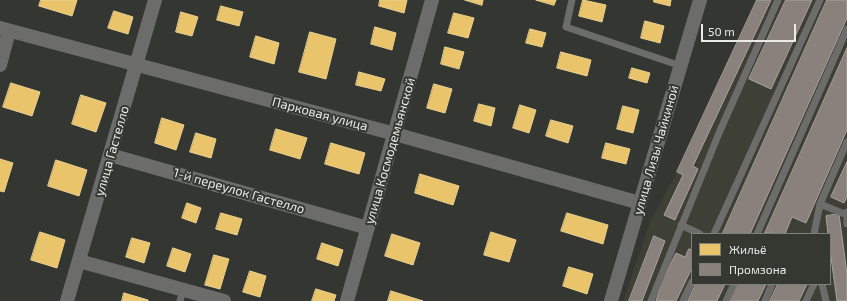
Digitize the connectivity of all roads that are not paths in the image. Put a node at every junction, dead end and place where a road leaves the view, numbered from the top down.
1 (155, 0) edge
2 (432, 0) edge
3 (572, 0) edge
4 (700, 0) edge
5 (778, 0) edge
6 (820, 0) edge
7 (847, 29) edge
8 (5, 30) edge
9 (0, 65) edge
10 (137, 65) junction
11 (681, 66) junction
12 (395, 134) junction
13 (847, 142) edge
14 (110, 155) junction
15 (640, 203) junction
16 (820, 204) junction
17 (847, 214) edge
18 (847, 224) edge
19 (681, 225) junction
20 (368, 228) junction
21 (698, 233) edge
22 (714, 233) edge
23 (757, 233) edge
24 (814, 233) edge
25 (79, 261) junction
26 (691, 284) edge
27 (734, 285) edge
28 (772, 285) edge
29 (814, 285) edge
30 (822, 285) edge
31 (182, 295) edge
32 (67, 301) edge
33 (224, 301) edge
34 (347, 301) edge
35 (611, 301) edge
36 (651, 301) edge
37 (683, 301) edge
38 (726, 301) edge
39 (764, 301) edge
40 (806, 301) edge
41 (826, 301) edge

1 - 10 street, улица Гастелло
2 - 12 street, улица Космодемьянской
3 - 11 lane
4 - 11 street, улица Лизы Чайкиной
5 - 19 lane
6 - 22 lane
7 - 23 lane
8 - 9 street
8 - 10 street, Парковая улица
10 - 12 street, Парковая улица
10 - 14 street, улица Гастелло
11 - 15 street, улица Лизы Чайкиной
12 - 15 street, Парковая улица
12 - 20 street, улица Космодемьянской
13 - 16 lane
14 - 20 street, 1-й переулок Гастелло
14 - 25 street, улица Гастелло
15 - 35 street, улица Лизы Чайкиной
16 - 17 lane
16 - 24 lane
17 - 18 lane
19 - 21 lane
19 - 36 lane
20 - 34 street, улица Космодемьянской
25 - 31 street
25 - 32 street, улица Гастелло
26 - 37 lane
27 - 38 lane
28 - 39 lane
29 - 40 lane
30 - 41 lane
31 - 33 street

